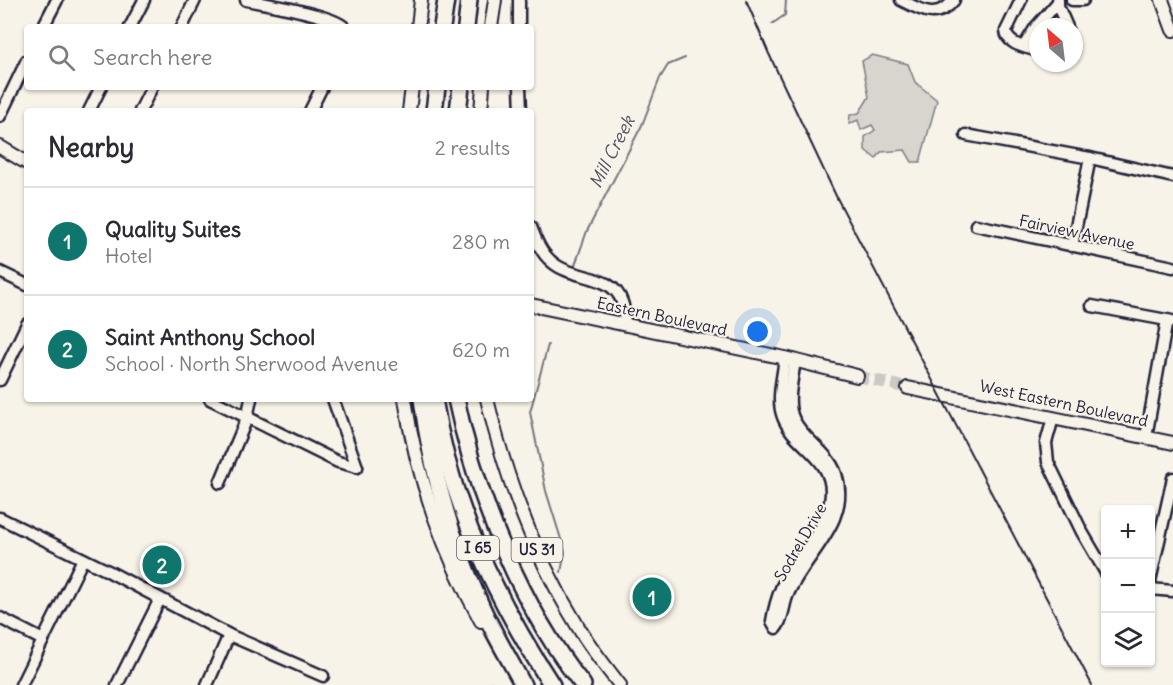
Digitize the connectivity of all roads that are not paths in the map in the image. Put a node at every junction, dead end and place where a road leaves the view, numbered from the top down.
1 (57, 0) edge
2 (144, 0) edge
3 (195, 0) edge
4 (246, 0) edge
5 (421, 0) edge
6 (446, 0) edge
7 (469, 0) edge
8 (495, 0) edge
9 (519, 0) edge
10 (901, 0) edge
11 (954, 0) edge
12 (1021, 0) edge
13 (1072, 0) edge
14 (1083, 0) edge
15 (1162, 0) edge
16 (1058, 1) edge
17 (1064, 18) edge
18 (45, 24) edge
19 (132, 24) edge
20 (183, 24) edge
21 (341, 24) edge
22 (418, 24) edge
23 (442, 24) edge
24 (466, 24) edge
25 (491, 24) edge
26 (519, 24) edge
27 (1173, 30) edge
28 (1024, 46) junction
29 (1029, 48) edge
30 (24, 66) edge
31 (100, 90) edge
32 (150, 90) edge
33 (320, 90) edge
34 (412, 90) edge
35 (436, 90) edge
36 (461, 90) edge
37 (483, 90) edge
38 (519, 90) edge
39 (90, 108) edge
40 (142, 108) edge
41 (312, 108) edge
42 (409, 108) edge
43 (434, 108) edge
44 (458, 108) edge
45 (481, 108) edge
46 (521, 108) edge
47 (0, 116) edge
48 (966, 135) dead end
49 (0, 147) edge
50 (1089, 158) junction
51 (24, 161) edge
52 (1173, 177) edge
53 (975, 225) dead end
54 (534, 235) edge
55 (1072, 246) junction
56 (1173, 267) edge
57 (0, 272) edge
58 (24, 284) edge
59 (534, 306) edge
60 (1092, 306) dead end
61 (1170, 321) edge
62 (626, 325) junction
63 (24, 330) edge
64 (790, 359) junction
65 (857, 376) tunnel mouth
66 (0, 380) edge
67 (908, 388) tunnel mouth
68 (216, 402) edge
69 (250, 402) edge
70 (334, 402) edge
71 (406, 402) edge
72 (423, 402) edge
73 (435, 402) edge
74 (457, 402) edge
75 (488, 402) edge
76 (247, 418) junction
77 (1053, 418) junction
78 (1146, 437) junction
79 (1173, 443) edge
80 (1173, 478) edge
81 (220, 483) dead end
82 (0, 518) edge
83 (83, 559) junction
84 (1155, 559) edge
85 (1101, 564) edge
86 (1155, 589) edge
87 (1173, 591) edge
88 (160, 599) junction
89 (0, 618) edge
90 (229, 635) junction
91 (43, 640) junction
92 (323, 676) dead end
93 (21, 685) edge
94 (117, 685) edge
95 (207, 685) edge
96 (523, 685) edge
97 (552, 685) edge
98 (583, 685) edge
99 (620, 685) edge

1 - 18 street
2 - 19 street
3 - 20 street
4 - 21 street
5 - 22 main road
6 - 23 highway
7 - 24 highway
8 - 25 main road
9 - 26 street
10 - 11 street
12 - 28 street
13 - 14 street
15 - 27 main road
16 - 17 street
16 - 28 street
28 - 29 street
30 - 47 street
31 - 39 street
32 - 40 street
33 - 41 street
34 - 42 main road
35 - 43 highway
36 - 44 highway
37 - 45 main road
38 - 46 street
48 - 50 street
49 - 51 main road
50 - 52 street
50 - 55 street
53 - 55 street, Fairview Avenue
54 - 62 street
55 - 56 street, Fairview Avenue
57 - 58 street
59 - 62 main road, Eastern Boulevard
60 - 61 street
61 - 78 street
62 - 64 main road, Eastern Boulevard
63 - 66 street
64 - 64 street, Sodrel Drive
64 - 65 main road, Eastern Boulevard
67 - 77 main road, West Eastern Boulevard
68 - 76 street
69 - 76 street
70 - 76 street
71 - 96 main road
72 - 96 highway
73 - 97 highway, I 65
74 - 98 highway, I 65
75 - 99 main road, US 31
76 - 81 street
77 - 78 main road, West Eastern Boulevard
77 - 85 street
78 - 79 main road, West Eastern Boulevard
80 - 84 street
82 - 83 street
83 - 88 street
83 - 91 street
86 - 87 street
88 - 90 street
88 - 94 street
89 - 91 street
90 - 92 street
90 - 95 street
91 - 93 street

